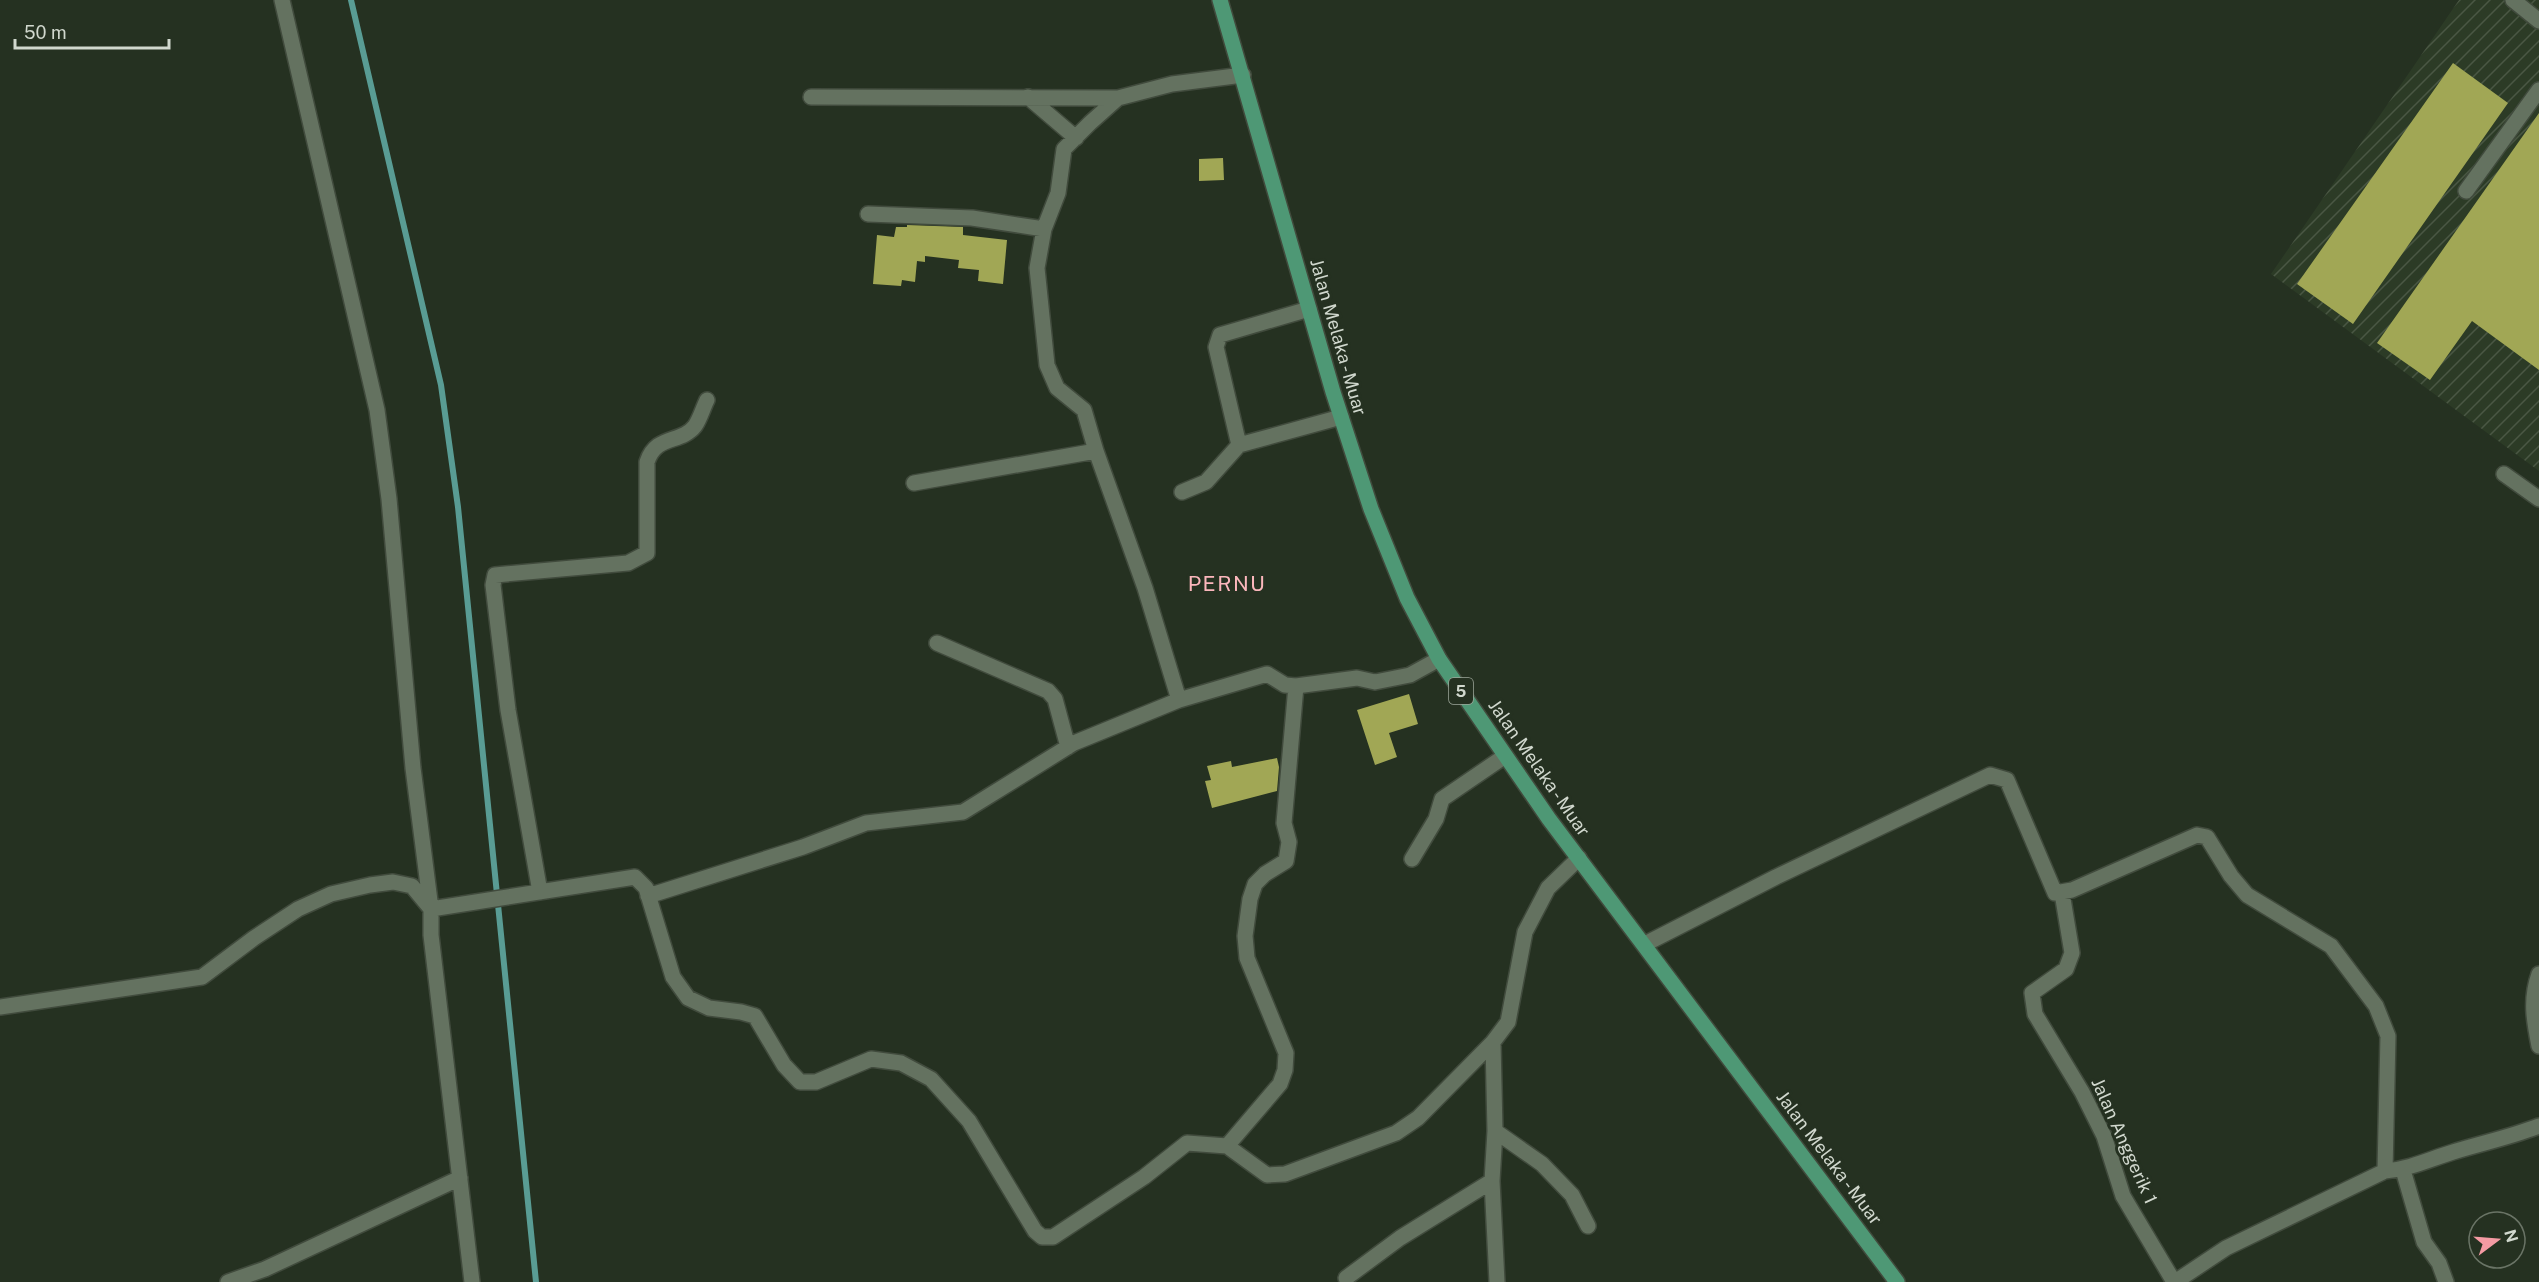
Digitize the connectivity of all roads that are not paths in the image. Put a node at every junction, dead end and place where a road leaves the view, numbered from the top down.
1 (282, 0) edge
2 (1220, 0) edge
3 (2513, 0) edge
4 (2539, 21) edge
5 (1243, 75) junction
6 (2539, 90) edge
7 (811, 97) dead end
8 (1028, 97) junction
9 (1118, 98) junction
10 (1076, 138) junction
11 (2466, 191) dead end
12 (868, 214) dead end
13 (1044, 229) junction
14 (1309, 309) junction
15 (707, 400) dead end
16 (1341, 417) junction
17 (1239, 445) junction
18 (1096, 451) junction
19 (2504, 474) dead end
20 (914, 483) dead end
21 (1182, 492) dead end
22 (2539, 499) edge
23 (937, 643) dead end
24 (1433, 662) junction
25 (1296, 687) junction
26 (1179, 700) junction
27 (1068, 747) junction
28 (1505, 756) junction
29 (1579, 858) junction
30 (1412, 859) dead end
31 (540, 892) junction
32 (2062, 893) junction
33 (648, 896) junction
34 (432, 909) junction
35 (1645, 944) junction
36 (2539, 974) edge
37 (0, 1007) edge
38 (1492, 1042) junction
39 (2539, 1046) edge
40 (2539, 1126) edge
41 (1495, 1131) junction
42 (1227, 1146) junction
43 (2403, 1170) junction
44 (2385, 1171) junction
45 (460, 1178) junction
46 (1492, 1181) junction
47 (1588, 1226) dead end
48 (1346, 1278) dead end
49 (228, 1282) edge
50 (472, 1282) edge
51 (1497, 1282) edge
52 (1897, 1282) edge
53 (2175, 1282) edge
54 (2446, 1282) edge

1 - 34 street
2 - 5 main road, Jalan Melaka - Muar / 5
3 - 4 street
5 - 9 street
5 - 14 main road, Jalan Melaka - Muar / 5
6 - 11 street
7 - 8 street
8 - 9 street
8 - 10 street
9 - 10 street
10 - 13 street
12 - 13 street
13 - 18 street
14 - 16 main road, Jalan Melaka - Muar / 5
14 - 17 street
15 - 31 street
16 - 17 street
16 - 24 main road, Jalan Melaka - Muar / 5
17 - 21 street
18 - 20 street
18 - 26 street
19 - 22 street
23 - 27 street
24 - 25 street
24 - 28 main road, Jalan Melaka - Muar / 5
25 - 26 street
25 - 42 street
26 - 27 street
27 - 33 street
28 - 29 main road, Jalan Melaka - Muar / 5
28 - 30 street
29 - 35 main road, Jalan Melaka - Muar / 5
29 - 38 street
31 - 33 street
31 - 34 street
32 - 35 street
32 - 44 street
32 - 53 street, Jalan Anggerik 1
33 - 42 street
34 - 37 street
34 - 45 street
35 - 52 main road, Jalan Melaka - Muar / 5
36 - 39 street
38 - 41 street
38 - 42 street
40 - 43 street
41 - 46 street
41 - 47 street
43 - 44 street
43 - 54 street
44 - 53 street
45 - 49 street
45 - 50 street
46 - 48 street
46 - 51 street

